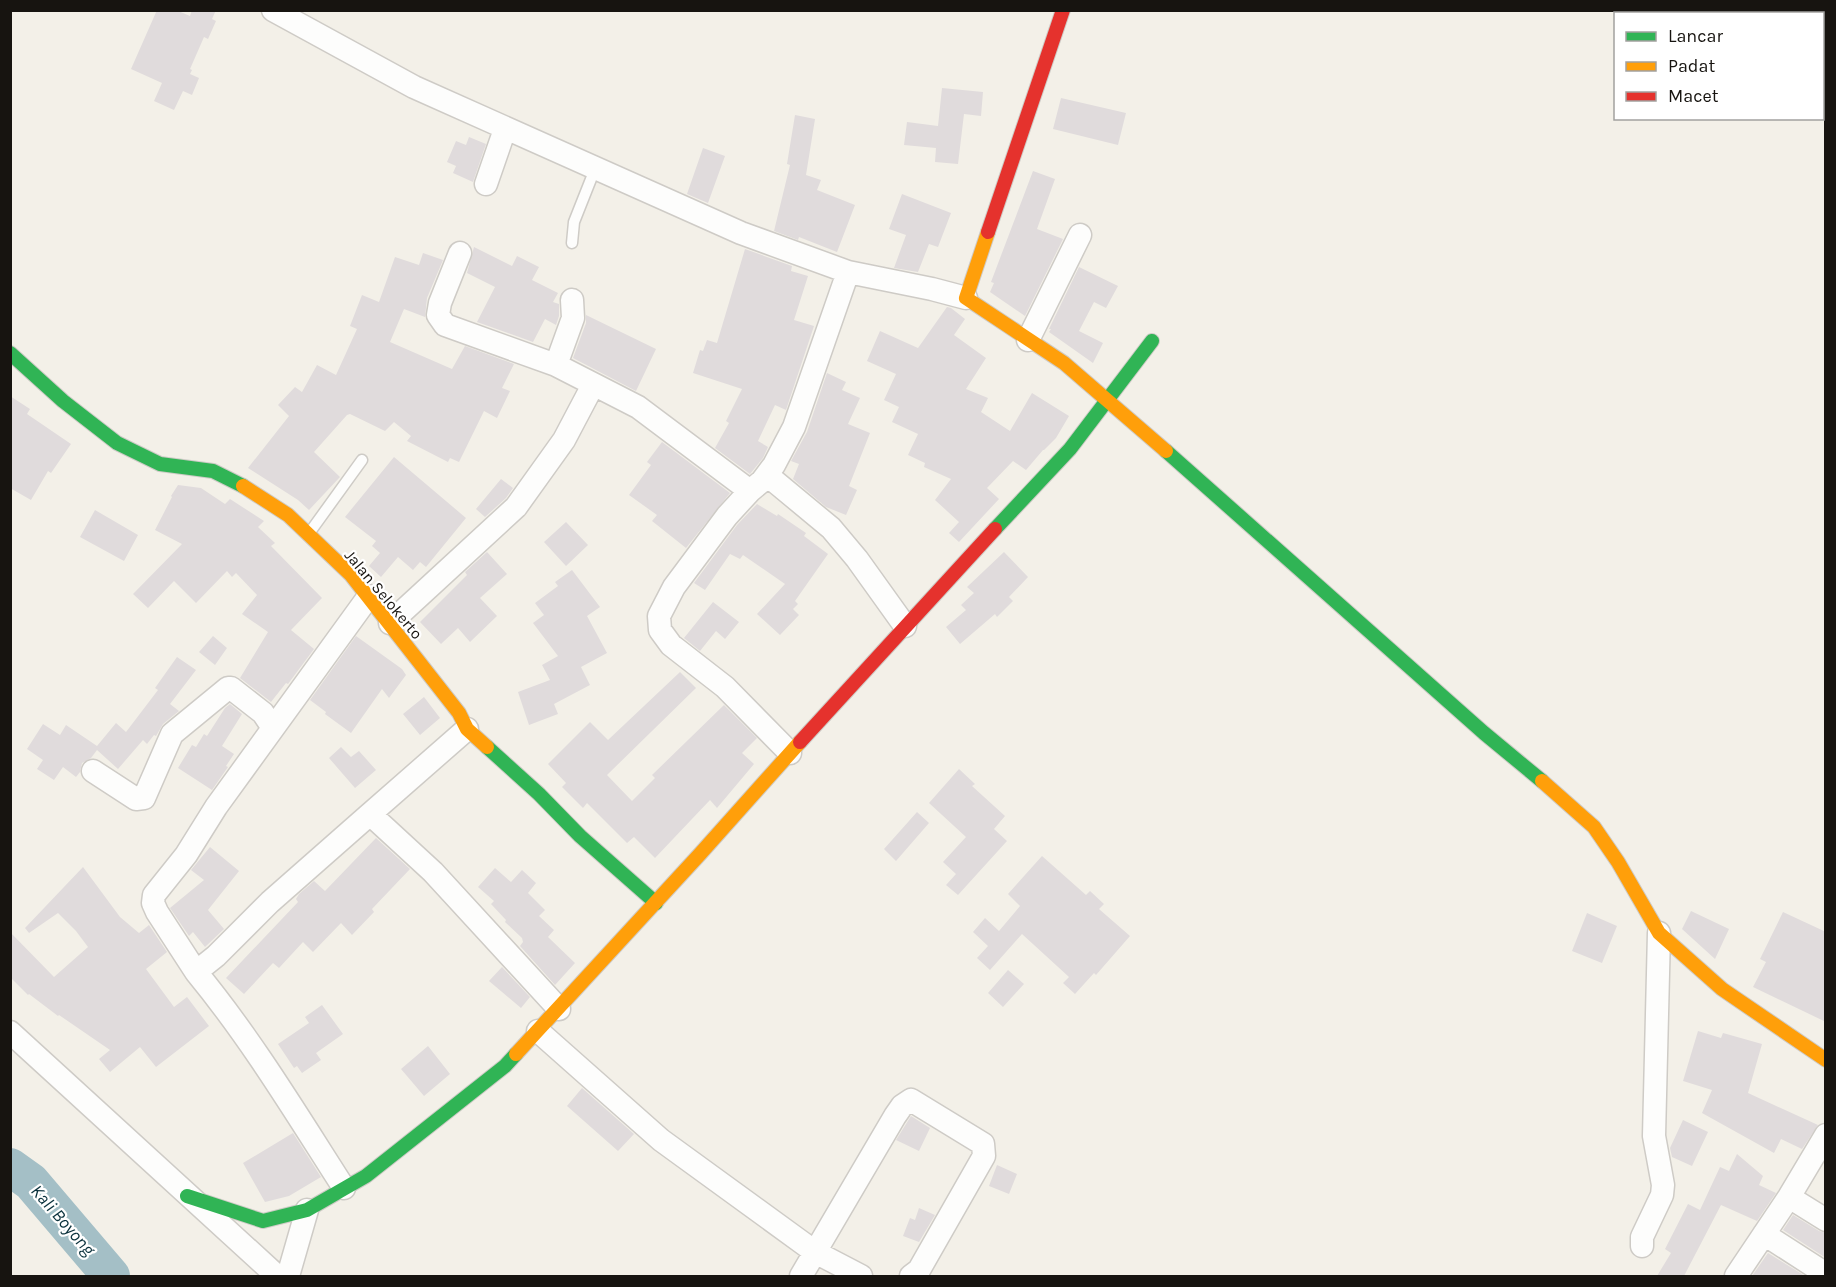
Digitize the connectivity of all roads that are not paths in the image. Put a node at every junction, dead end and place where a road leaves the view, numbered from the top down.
1 (273, 10) edge
2 (1063, 10) edge
3 (505, 129) junction
4 (595, 169) junction
5 (486, 184) dead end
6 (1080, 235) dead end
7 (572, 243) dead end
8 (460, 253) dead end
9 (848, 272) junction
10 (966, 298) junction
11 (572, 300) dead end
12 (1028, 340) junction
13 (1152, 340) dead end
14 (10, 353) edge
15 (556, 365) junction
16 (593, 384) junction
17 (1109, 400) junction
18 (362, 460) dead end
19 (767, 475) junction
20 (750, 491) junction
21 (308, 535) junction
22 (369, 596) junction
23 (390, 623) junction
24 (905, 626) junction
25 (273, 728) junction
26 (467, 729) junction
27 (790, 753) junction
28 (93, 771) dead end
29 (370, 814) junction
30 (656, 903) junction
31 (1659, 933) junction
32 (196, 972) junction
33 (559, 1009) junction
34 (538, 1031) junction
35 (10, 1032) edge
36 (1826, 1060) edge
37 (1826, 1135) edge
38 (344, 1188) junction
39 (187, 1196) junction
40 (1789, 1197) junction
41 (307, 1210) junction
42 (1826, 1220) edge
43 (1764, 1234) junction
44 (1641, 1246) dead end
45 (815, 1252) junction
46 (1826, 1274) edge
47 (277, 1276) edge
48 (288, 1276) edge
49 (801, 1276) edge
50 (861, 1276) edge
51 (911, 1276) edge
52 (1736, 1276) edge

1 - 3 street
2 - 10 street
3 - 4 street
3 - 5 street
4 - 7 lane
4 - 9 street
6 - 12 street
8 - 15 street
9 - 10 street
9 - 19 street
10 - 12 street
11 - 15 street
12 - 17 street
13 - 17 street
14 - 21 street, Jalan Selokerto
15 - 16 street
16 - 20 street
16 - 23 street
17 - 24 street
17 - 31 street
18 - 21 lane
19 - 20 street
19 - 24 street
20 - 27 street
21 - 22 street, Jalan Selokerto
22 - 23 street, Jalan Selokerto
22 - 25 street
23 - 26 street, Jalan Selokerto
24 - 27 street
25 - 28 street
25 - 32 street
26 - 29 street
26 - 30 street, Jalan Selokerto
27 - 30 street
29 - 32 street
29 - 33 street
30 - 33 street
31 - 36 street
31 - 44 street
32 - 38 street
33 - 34 street
34 - 38 street
34 - 45 street
35 - 39 street
37 - 40 street
38 - 41 street
39 - 41 street
39 - 47 street
40 - 42 street
40 - 43 street
41 - 48 street
43 - 46 street
43 - 52 street
45 - 49 street
45 - 50 street
45 - 51 street

